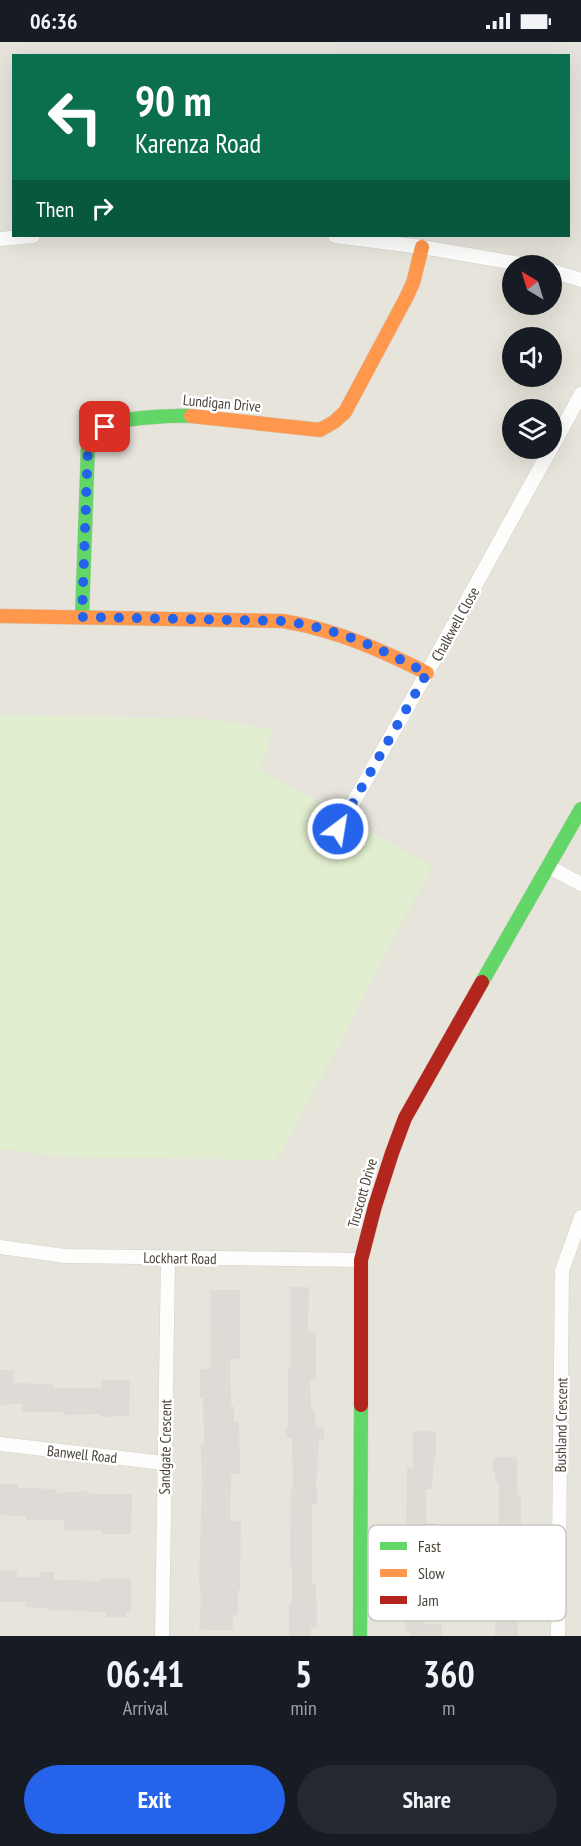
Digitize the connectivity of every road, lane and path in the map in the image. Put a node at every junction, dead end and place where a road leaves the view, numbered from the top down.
1 (22, 237) edge
2 (343, 237) edge
3 (0, 239) edge
4 (422, 247) junction
5 (502, 259) edge
6 (562, 274) edge
7 (581, 280) edge
8 (581, 394) edge
9 (562, 429) edge
10 (546, 459) edge
11 (0, 616) edge
12 (82, 617) junction
13 (427, 673) junction
14 (581, 809) edge
15 (338, 829) dead end
16 (549, 867) junction
17 (581, 884) edge
18 (581, 1217) edge
19 (0, 1247) edge
20 (168, 1258) junction
21 (361, 1260) junction
22 (0, 1444) edge
23 (164, 1463) junction
24 (559, 1525) edge
25 (558, 1621) edge
26 (162, 1636) edge
27 (360, 1636) edge
28 (558, 1636) edge

1 - 3 street
2 - 4 street
4 - 5 street
4 - 12 street, Lundigan Drive
6 - 7 street
8 - 9 street, Chalkwell Close
10 - 13 street, Chalkwell Close
11 - 12 street
12 - 13 street
13 - 15 street, Chalkwell Close
14 - 16 street, Truscott Drive
16 - 17 street
16 - 21 street, Truscott Drive
18 - 24 street, Bushland Crescent
19 - 20 street, Lockhart Road
20 - 21 street, Lockhart Road
20 - 23 street, Sandgate Crescent
21 - 27 street, Truscott Drive
22 - 23 street, Banwell Road
23 - 26 street, Sandgate Crescent
25 - 28 street, Bushland Crescent

